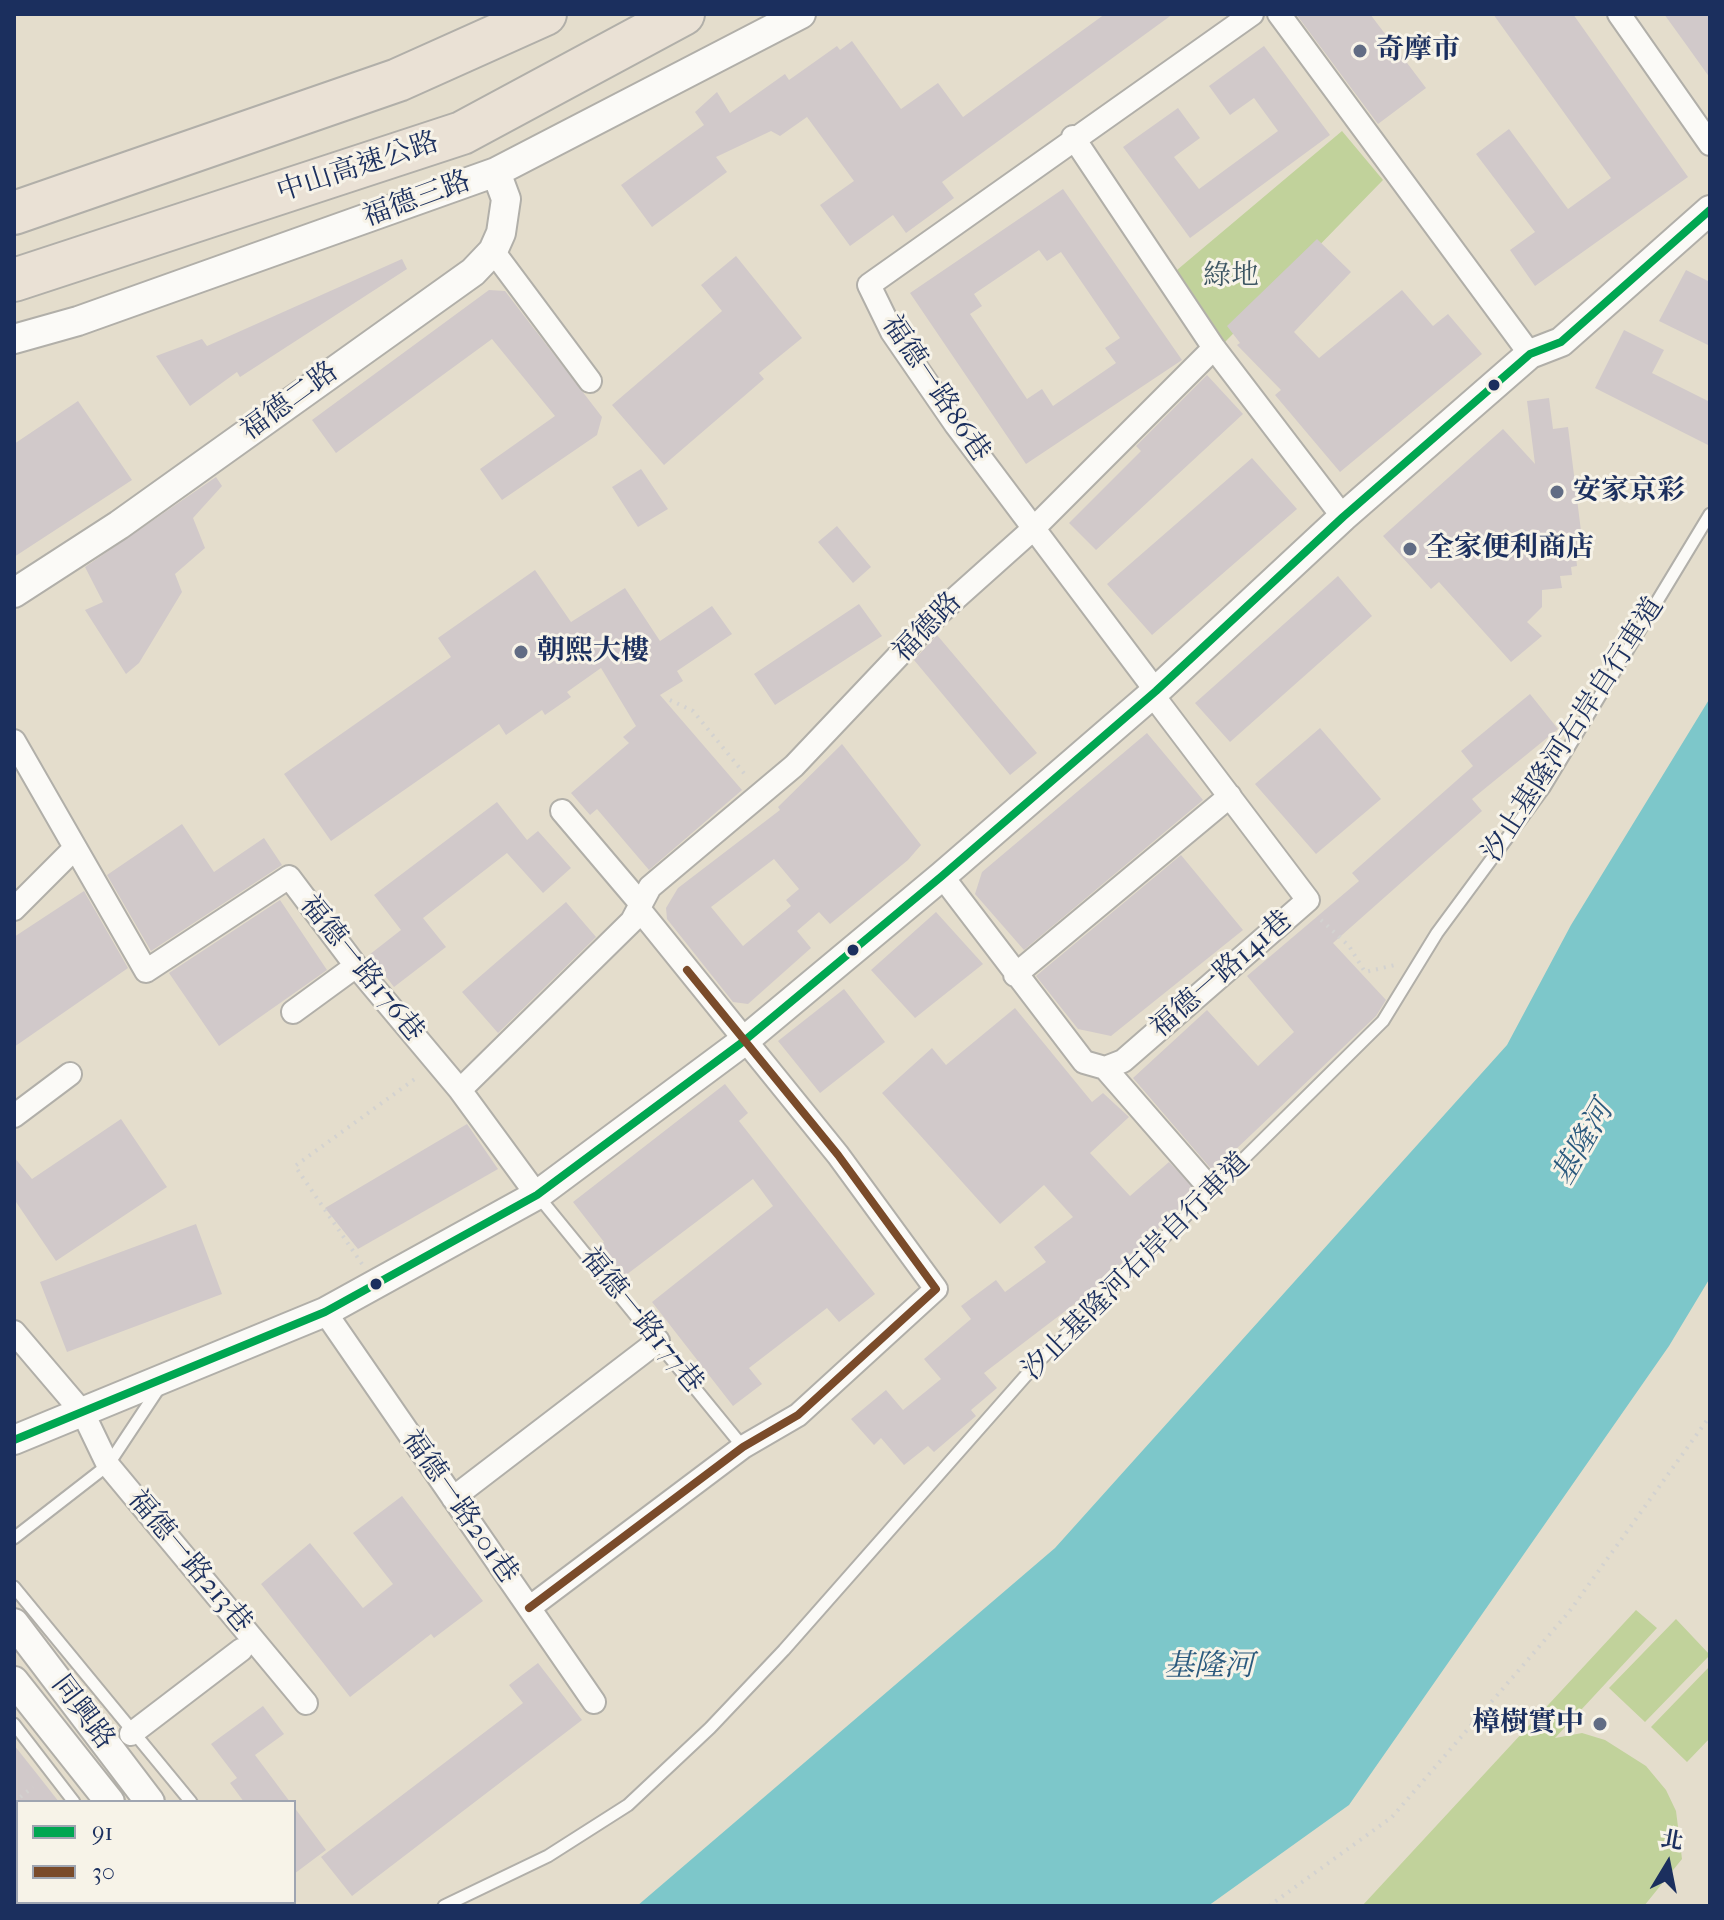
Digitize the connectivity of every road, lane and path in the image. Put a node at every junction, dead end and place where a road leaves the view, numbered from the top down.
1 (545, 14) edge
2 (683, 14) edge
3 (801, 14) edge
4 (1252, 14) edge
5 (1279, 14) edge
6 (1619, 14) edge
7 (1073, 137) junction
8 (1710, 144) edge
9 (496, 172) junction
10 (1710, 210) edge
11 (14, 213) edge
12 (493, 251) junction
13 (14, 280) edge
14 (14, 339) edge
15 (1214, 348) junction
16 (1530, 354) junction
17 (590, 381) dead end
18 (1710, 514) edge
19 (1343, 517) junction
20 (1032, 530) junction
21 (14, 593) edge
22 (1154, 692) junction
23 (670, 700) dead end
24 (14, 741) edge
25 (761, 794) junction
26 (1230, 796) junction
27 (562, 811) dead end
28 (74, 849) junction
29 (942, 876) junction
30 (640, 906) junction
31 (1302, 906) junction
32 (14, 909) edge
33 (356, 966) junction
34 (1417, 968) junction
35 (1015, 975) junction
36 (293, 1012) dead end
37 (744, 1041) junction
38 (437, 1063) junction
39 (1105, 1068) junction
40 (70, 1074) dead end
41 (460, 1090) junction
42 (14, 1116) edge
43 (1201, 1178) dead end
44 (537, 1195) junction
45 (375, 1284) junction
46 (325, 1312) junction
47 (14, 1332) edge
48 (658, 1341) junction
49 (165, 1379) junction
50 (83, 1413) junction
51 (1710, 1416) edge
52 (14, 1440) edge
53 (743, 1447) junction
54 (108, 1465) junction
55 (453, 1498) junction
56 (14, 1538) edge
57 (14, 1587) edge
58 (529, 1608) junction
59 (14, 1623) edge
60 (241, 1650) dead end
61 (14, 1681) edge
62 (594, 1702) dead end
63 (306, 1703) dead end
64 (14, 1724) edge
65 (131, 1734) junction
66 (33, 1787) dead end
67 (17, 1800) edge
68 (72, 1800) edge
69 (108, 1800) edge
70 (148, 1800) edge
71 (189, 1800) edge
72 (444, 1906) edge
73 (1269, 1906) edge

1 - 11 highway
2 - 13 highway, 中山高速公路
3 - 9 street, 福德三路
4 - 7 street, 福德一路86巷
5 - 16 street
6 - 8 street
7 - 15 street
7 - 20 street, 福德一路86巷
9 - 12 street
9 - 14 street, 福德三路
10 - 16 street
12 - 17 street
12 - 21 street, 福德二路
15 - 19 street
15 - 20 street, 福德路
16 - 19 street
18 - 34 lane, 汐止基隆河右岸自行車道
19 - 22 street
20 - 22 street, 福德一路86巷
20 - 25 street, 福德路
22 - 26 street, 福德一路141巷
22 - 29 street
23 - 25 path
24 - 28 street
25 - 30 street, 福德路
26 - 31 street, 福德一路141巷
26 - 35 street
27 - 30 street
28 - 32 street
28 - 33 street, 福德一路176巷
29 - 35 street
29 - 37 street
30 - 37 street
30 - 41 street, 福德路
31 - 34 path
31 - 39 street, 福德一路141巷
33 - 36 street
33 - 38 street, 福德一路176巷
34 - 72 lane, 汐止基隆河右岸自行車道
35 - 39 street
37 - 44 street
37 - 53 street
38 - 41 street, 福德一路176巷
38 - 45 path
39 - 43 street
40 - 42 street
41 - 44 street, 福德一路176巷
44 - 45 street
44 - 48 lane, 福德一路177巷
45 - 46 street
46 - 49 street
46 - 55 street, 福德一路201巷
47 - 50 street, 福德一路213巷
48 - 53 lane, 福德一路177巷
48 - 55 street
49 - 50 street
49 - 54 lane
50 - 52 street
50 - 54 street, 福德一路213巷
51 - 73 path
53 - 58 street
54 - 56 lane
54 - 63 street, 福德一路213巷
55 - 58 street, 福德一路201巷
57 - 65 lane
58 - 62 street, 福德一路201巷
59 - 70 street, 同興路
60 - 65 street
61 - 69 street, 同興路
64 - 68 lane
65 - 71 lane
66 - 67 path

